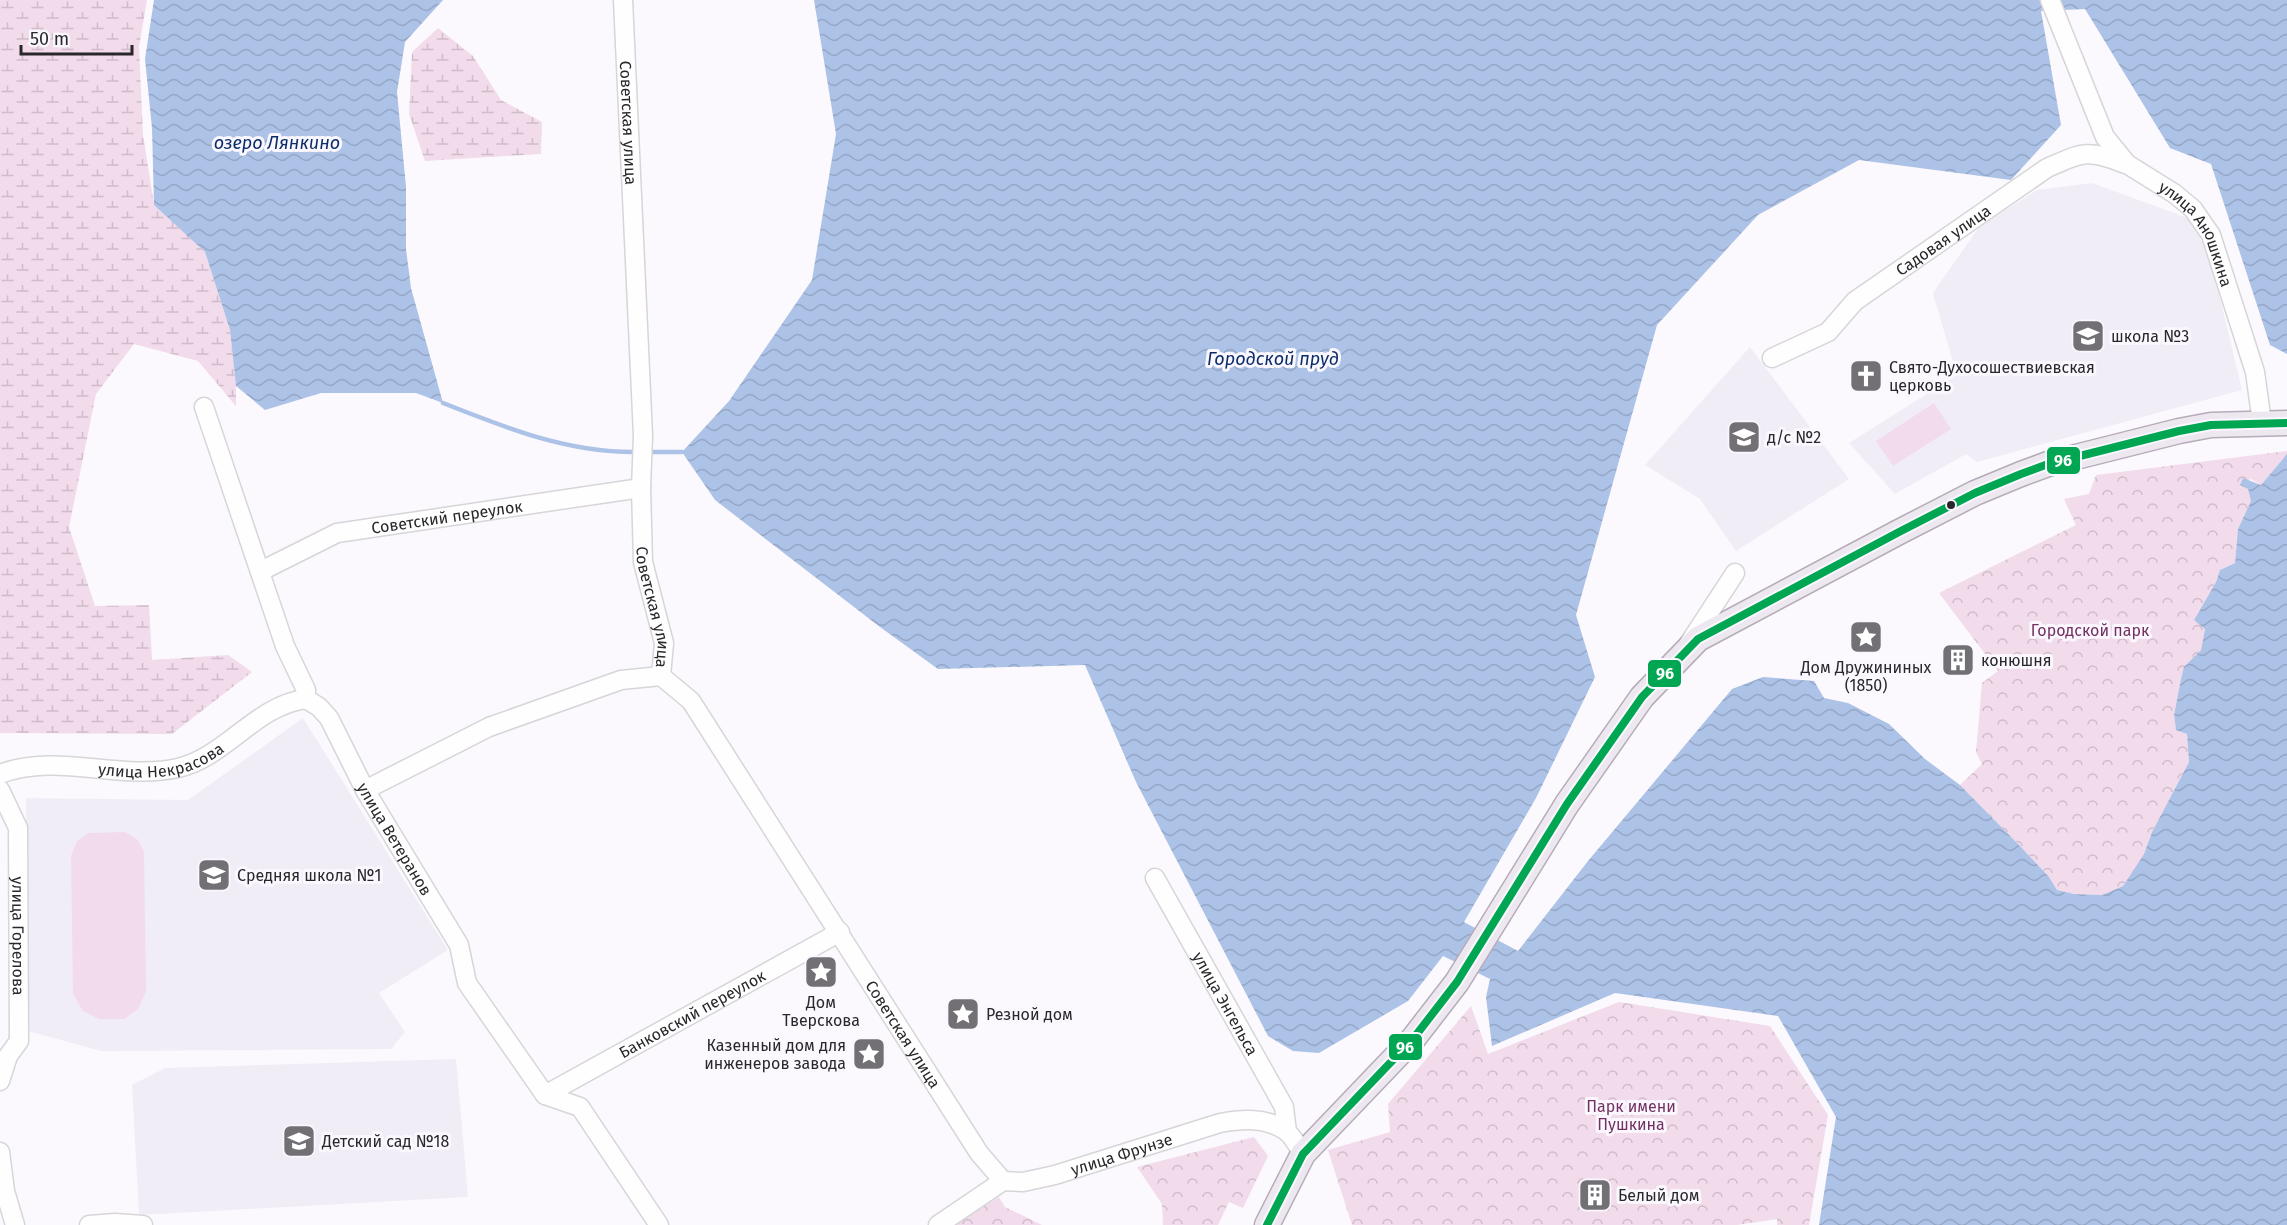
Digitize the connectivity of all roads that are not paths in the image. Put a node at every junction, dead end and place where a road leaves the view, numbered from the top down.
1 (623, 0) edge
2 (2050, 0) edge
3 (2127, 164) junction
4 (1772, 358) dead end
5 (204, 408) dead end
6 (2262, 423) junction
7 (2287, 423) edge
8 (641, 488) junction
9 (261, 571) junction
10 (1735, 573) dead end
11 (1685, 650) junction
12 (661, 676) junction
13 (306, 699) junction
14 (0, 774) edge
15 (0, 790) edge
16 (365, 790) junction
17 (1155, 878) dead end
18 (840, 932) junction
19 (0, 1081) edge
20 (545, 1095) junction
21 (1287, 1132) junction
22 (0, 1152) edge
23 (1303, 1154) junction
24 (1003, 1181) junction
25 (15, 1225) edge
26 (89, 1225) edge
27 (143, 1225) edge
28 (659, 1225) edge
29 (938, 1225) edge
30 (1266, 1225) edge

1 - 8 street, Советская улица
2 - 3 street, улица Аношкина
3 - 4 street, Садовая улица
3 - 6 street, улица Аношкина
5 - 9 street
6 - 7 main road
6 - 11 main road
8 - 9 street, Советский переулок
8 - 12 street, Советская улица
9 - 13 street
10 - 11 street
11 - 23 main road
12 - 16 street
12 - 18 street, Советская улица
13 - 14 street, улица Некрасова
13 - 16 street, улица Ветеранов
15 - 19 street, улица Горелова
16 - 20 street, улица Ветеранов
17 - 21 street, улица Энгельса
18 - 20 street, Банковский переулок
18 - 24 street, Советская улица
20 - 28 street
21 - 23 street
21 - 24 street, улица Фрунзе
22 - 25 street
23 - 30 main road
24 - 29 street
26 - 27 street

